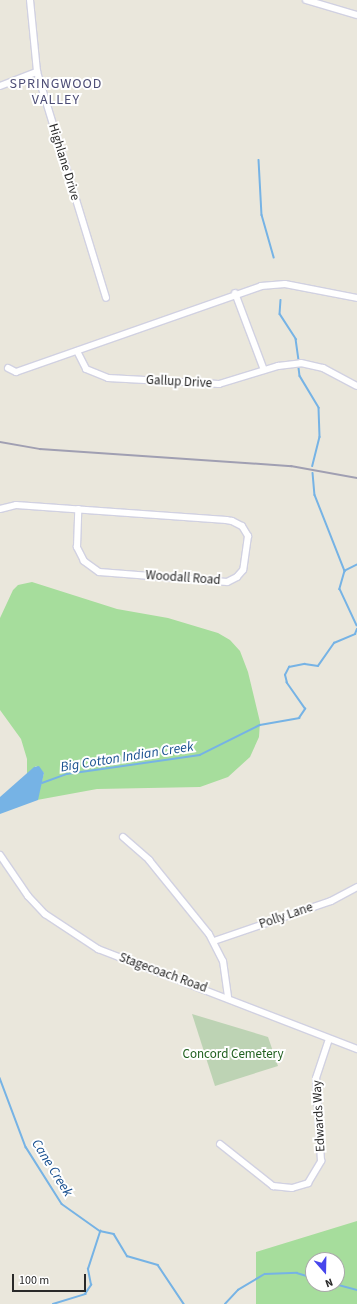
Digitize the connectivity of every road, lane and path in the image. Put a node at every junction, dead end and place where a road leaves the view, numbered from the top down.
1 (30, 0) edge
2 (306, 0) edge
3 (357, 15) edge
4 (37, 72) junction
5 (0, 86) edge
6 (235, 293) junction
7 (106, 298) dead end
8 (357, 298) edge
9 (78, 351) junction
10 (8, 368) dead end
11 (264, 370) junction
12 (357, 386) edge
13 (0, 509) edge
14 (78, 510) junction
15 (123, 837) dead end
16 (0, 855) edge
17 (357, 887) edge
18 (214, 941) junction
19 (228, 996) junction
20 (329, 1039) junction
21 (357, 1049) edge
22 (220, 1144) dead end

1 - 4 street, Highlane Drive
2 - 3 street
4 - 5 street
4 - 7 street, Highlane Drive
6 - 8 street
6 - 9 street
6 - 11 street
9 - 10 street
9 - 11 street, Gallup Drive
11 - 12 street, Gallup Drive
13 - 14 street, Woodall Road
14 - 14 street, Woodall Road
15 - 18 street
16 - 19 street, Stagecoach Road
17 - 18 street, Polly Lane
18 - 19 street
19 - 20 street, Stagecoach Road
20 - 21 street, Stagecoach Road
20 - 22 street, Edwards Way

